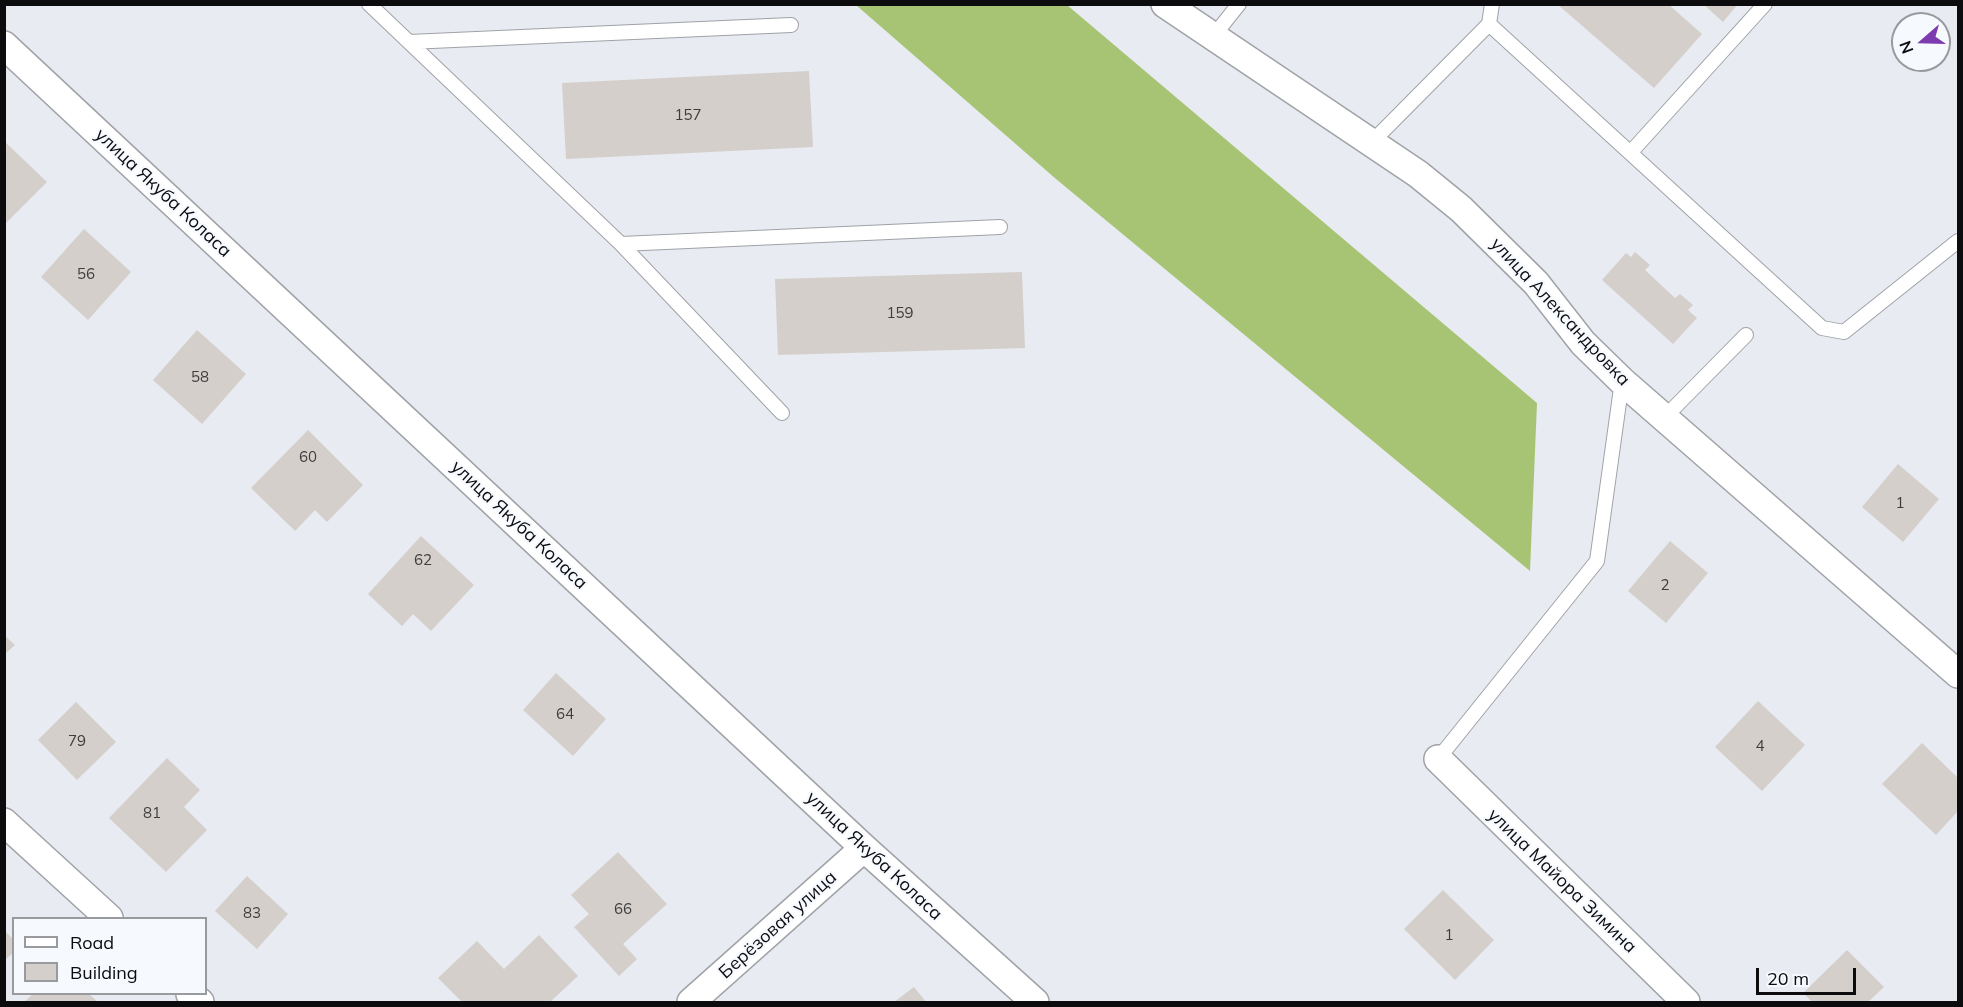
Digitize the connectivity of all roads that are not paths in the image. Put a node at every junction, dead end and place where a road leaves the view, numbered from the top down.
1 (369, 4) edge
2 (1165, 4) edge
3 (1239, 4) edge
4 (1492, 4) edge
5 (1765, 4) edge
6 (1489, 24) junction
7 (791, 25) dead end
8 (1212, 38) junction
9 (409, 42) junction
10 (4, 45) edge
11 (1371, 143) junction
12 (1631, 152) junction
13 (1000, 227) dead end
14 (1959, 241) edge
15 (621, 244) junction
16 (1746, 335) dead end
17 (1622, 381) junction
18 (783, 413) dead end
19 (1664, 418) junction
20 (1959, 674) edge
21 (1438, 759) joint
22 (4, 822) edge
23 (864, 848) junction
24 (108, 917) edge
25 (691, 1002) edge
26 (1035, 1002) edge
27 (1686, 1002) edge

1 - 9 lane
2 - 8 street, улица Александровка
3 - 8 lane
4 - 6 lane
5 - 12 lane
6 - 11 lane
6 - 12 lane
7 - 9 lane
8 - 11 street, улица Александровка
9 - 15 lane
10 - 23 street, улица Якуба Коласа
11 - 17 street, улица Александровка
12 - 14 lane
13 - 15 lane
15 - 18 lane
16 - 19 lane
17 - 19 street, улица Александровка
17 - 21 lane
19 - 20 street, улица Александровка
21 - 27 street, улица Майора Зимина
22 - 24 street
23 - 25 street, Берёзовая улица
23 - 26 street, улица Якуба Коласа

